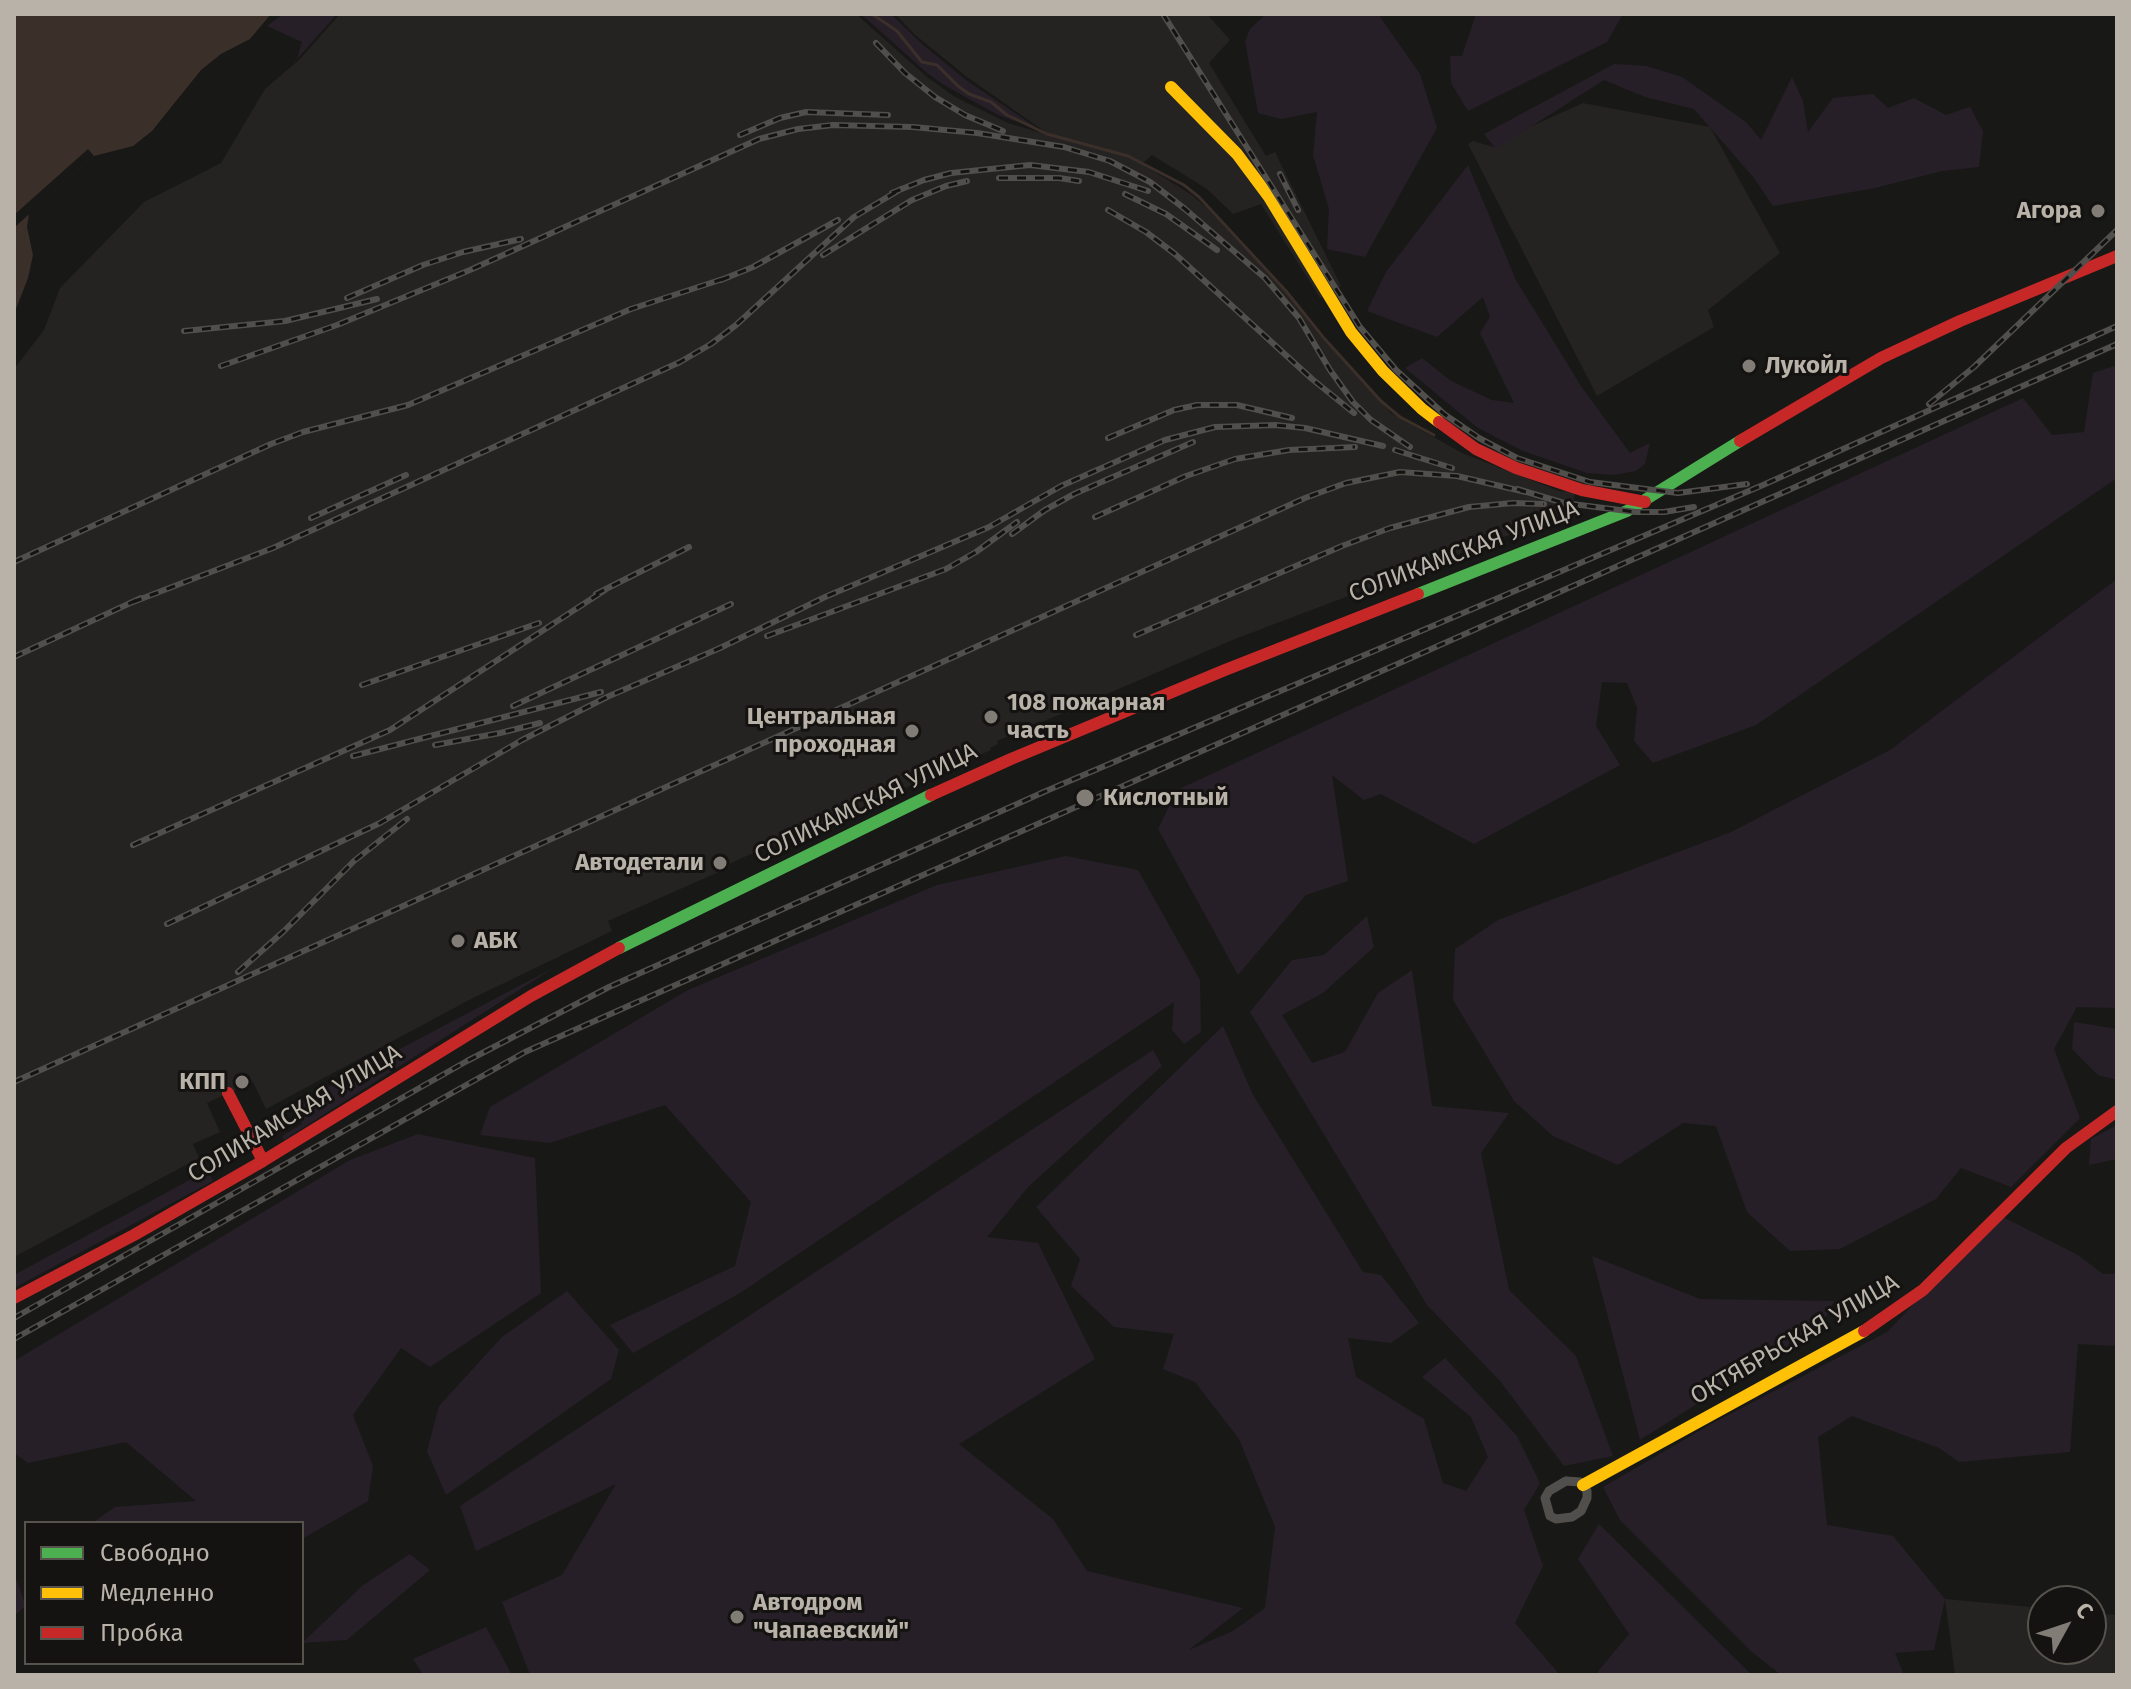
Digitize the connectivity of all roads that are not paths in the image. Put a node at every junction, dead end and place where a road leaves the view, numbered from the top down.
1 (1171, 87) dead end
2 (2117, 256) edge
3 (1645, 502) junction
4 (228, 1093) dead end
5 (2117, 1111) edge
6 (263, 1161) junction
7 (14, 1298) edge
8 (1583, 1485) junction

1 - 3 main road
2 - 3 main road, СОЛИКАМСКАЯ УЛИЦА
3 - 6 main road, СОЛИКАМСКАЯ УЛИЦА
4 - 6 main road
5 - 8 main road, ОКТЯБРЬСКАЯ УЛИЦА
6 - 7 main road, СОЛИКАМСКАЯ УЛИЦА
8 - 8 street

